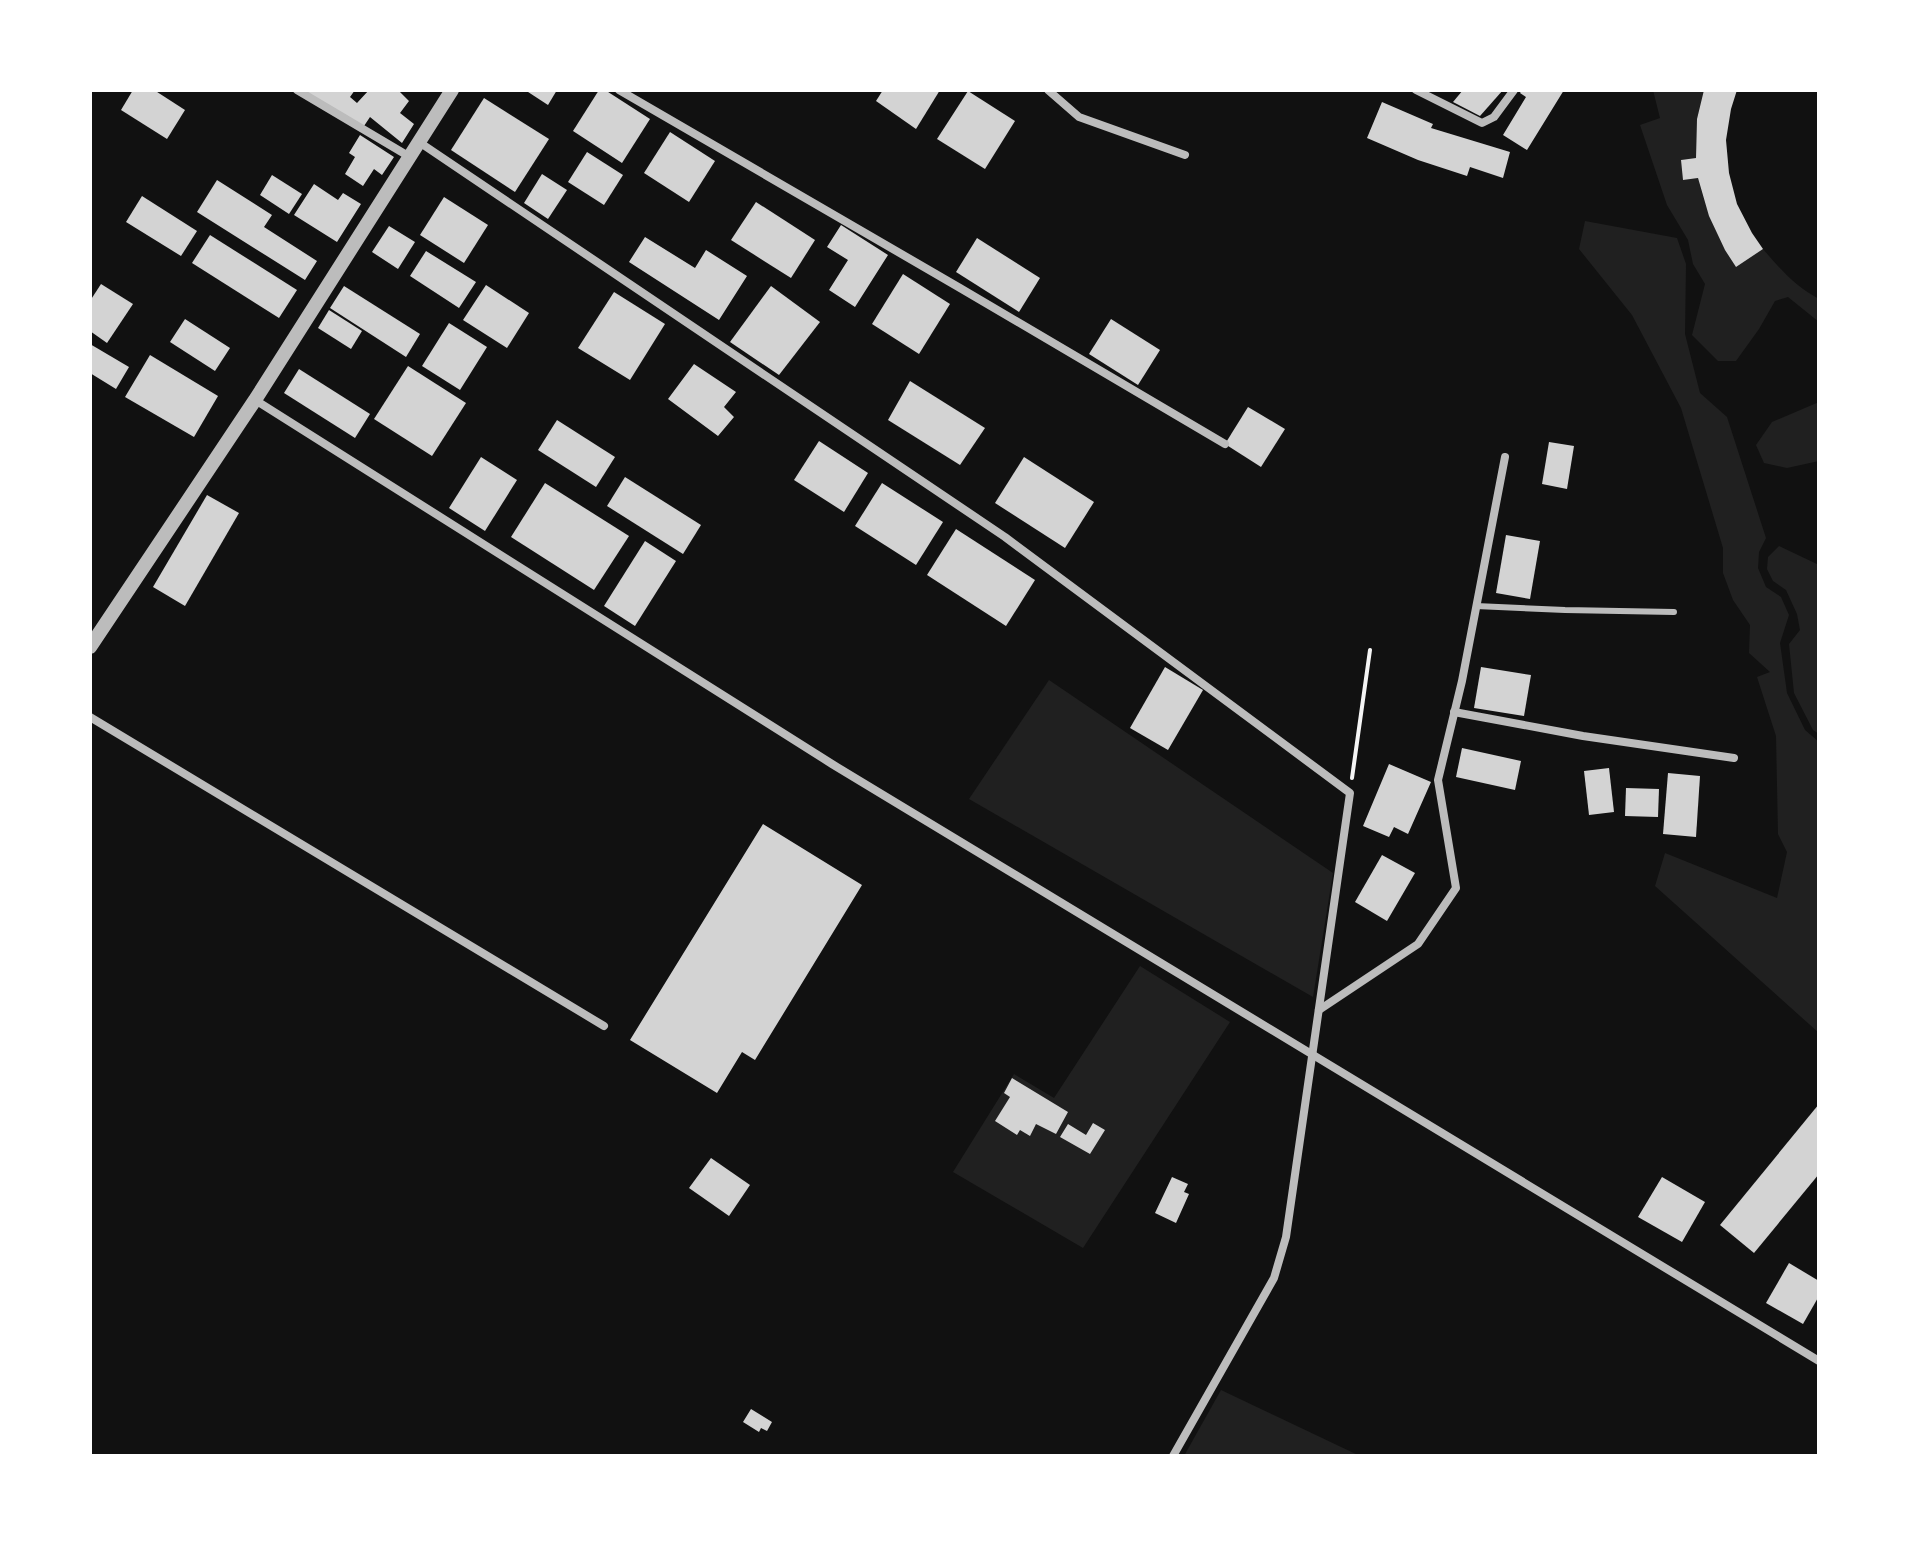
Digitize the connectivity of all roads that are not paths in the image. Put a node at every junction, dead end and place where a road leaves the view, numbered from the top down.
1 (297, 90) edge
2 (452, 90) edge
3 (619, 90) edge
4 (1048, 90) edge
5 (1416, 90) edge
6 (1514, 90) edge
7 (419, 142) junction
8 (1185, 155) dead end
9 (410, 157) junction
10 (255, 400) junction
11 (1225, 444) dead end
12 (1505, 457) dead end
13 (1476, 606) junction
14 (1674, 612) dead end
15 (90, 647) edge
16 (1454, 712) junction
17 (90, 717) edge
18 (1734, 758) dead end
19 (1319, 1010) junction
20 (604, 1026) dead end
21 (1313, 1055) junction
22 (1819, 1361) edge
23 (1173, 1456) edge

1 - 9 street
2 - 7 street
3 - 11 street
4 - 8 street
5 - 6 street
7 - 9 street
7 - 19 street
9 - 10 street
10 - 15 street
10 - 21 street
12 - 13 street
13 - 14 lane
13 - 16 street
16 - 18 street
16 - 19 street
17 - 20 street
19 - 21 street
21 - 22 street
21 - 23 street

